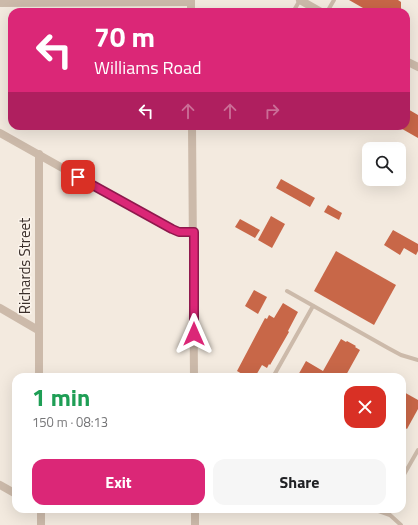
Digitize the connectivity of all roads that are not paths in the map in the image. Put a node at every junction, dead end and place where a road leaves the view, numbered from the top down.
1 (300, 0) edge
2 (60, 1) edge
3 (191, 1) edge
4 (0, 3) edge
5 (314, 8) edge
6 (192, 130) edge
7 (0, 133) edge
8 (39, 154) junction
9 (194, 232) junction
10 (287, 291) dead end
11 (313, 306) junction
12 (0, 308) edge
13 (38, 330) junction
14 (418, 360) edge
15 (39, 373) edge
16 (194, 373) edge
17 (275, 373) edge
18 (418, 450) edge
19 (406, 471) edge
20 (0, 485) edge
21 (12, 492) edge
22 (41, 513) edge
23 (195, 513) edge
24 (387, 513) edge
25 (41, 525) edge
26 (195, 525) edge
27 (401, 525) edge

1 - 5 street
2 - 3 street
2 - 4 street
6 - 9 street
7 - 8 street
8 - 9 street
8 - 13 street, Richards Street
9 - 16 street
10 - 11 lane
11 - 14 lane
11 - 17 lane
12 - 13 street
13 - 15 street, Richards Street
18 - 19 lane
20 - 21 street
22 - 25 street
23 - 26 street
24 - 27 lane

